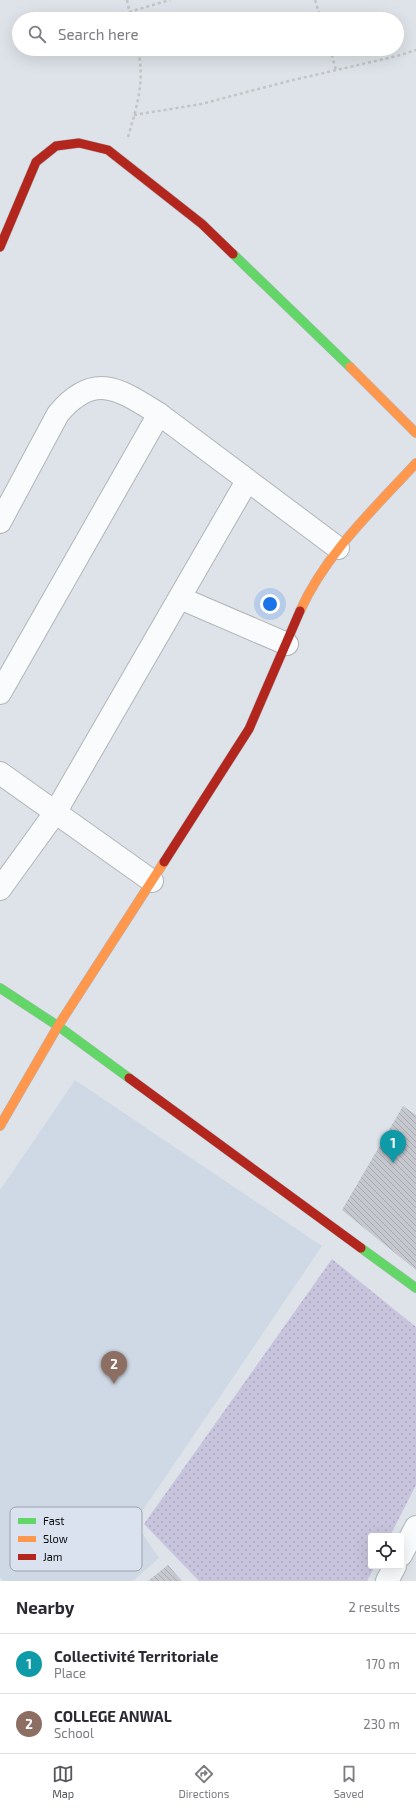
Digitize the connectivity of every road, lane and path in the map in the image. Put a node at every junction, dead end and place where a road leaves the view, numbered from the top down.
1 (127, 0) edge
2 (170, 0) edge
3 (315, 0) edge
4 (129, 12) joint
5 (319, 12) edge
6 (416, 50) edge
7 (404, 54) edge
8 (139, 56) edge
9 (332, 56) edge
10 (397, 56) edge
11 (336, 70) junction
12 (134, 115) junction
13 (121, 160) junction
14 (0, 247) edge
15 (159, 414) junction
16 (416, 433) edge
17 (416, 464) edge
18 (247, 481) junction
19 (0, 522) edge
20 (338, 548) junction
21 (180, 598) junction
22 (287, 644) junction
23 (0, 693) edge
24 (0, 773) edge
25 (55, 813) junction
26 (152, 881) junction
27 (0, 889) edge
28 (0, 988) edge
29 (58, 1026) junction
30 (0, 1126) edge
31 (416, 1288) edge
32 (416, 1527) edge
33 (404, 1549) edge
34 (393, 1569) edge
35 (387, 1581) edge

1 - 4 path
2 - 4 path
3 - 5 path
6 - 7 path
8 - 12 path
9 - 11 path
10 - 11 path
11 - 12 path
12 - 13 path
13 - 14 street
13 - 16 street
15 - 18 street
15 - 19 street
15 - 23 street
17 - 20 street
18 - 20 street
18 - 21 street
20 - 22 street
21 - 22 street
21 - 25 street
22 - 26 street
24 - 25 street
25 - 26 street
25 - 27 street
26 - 29 street
28 - 29 street
29 - 30 street
29 - 31 street
32 - 33 street
34 - 35 street

